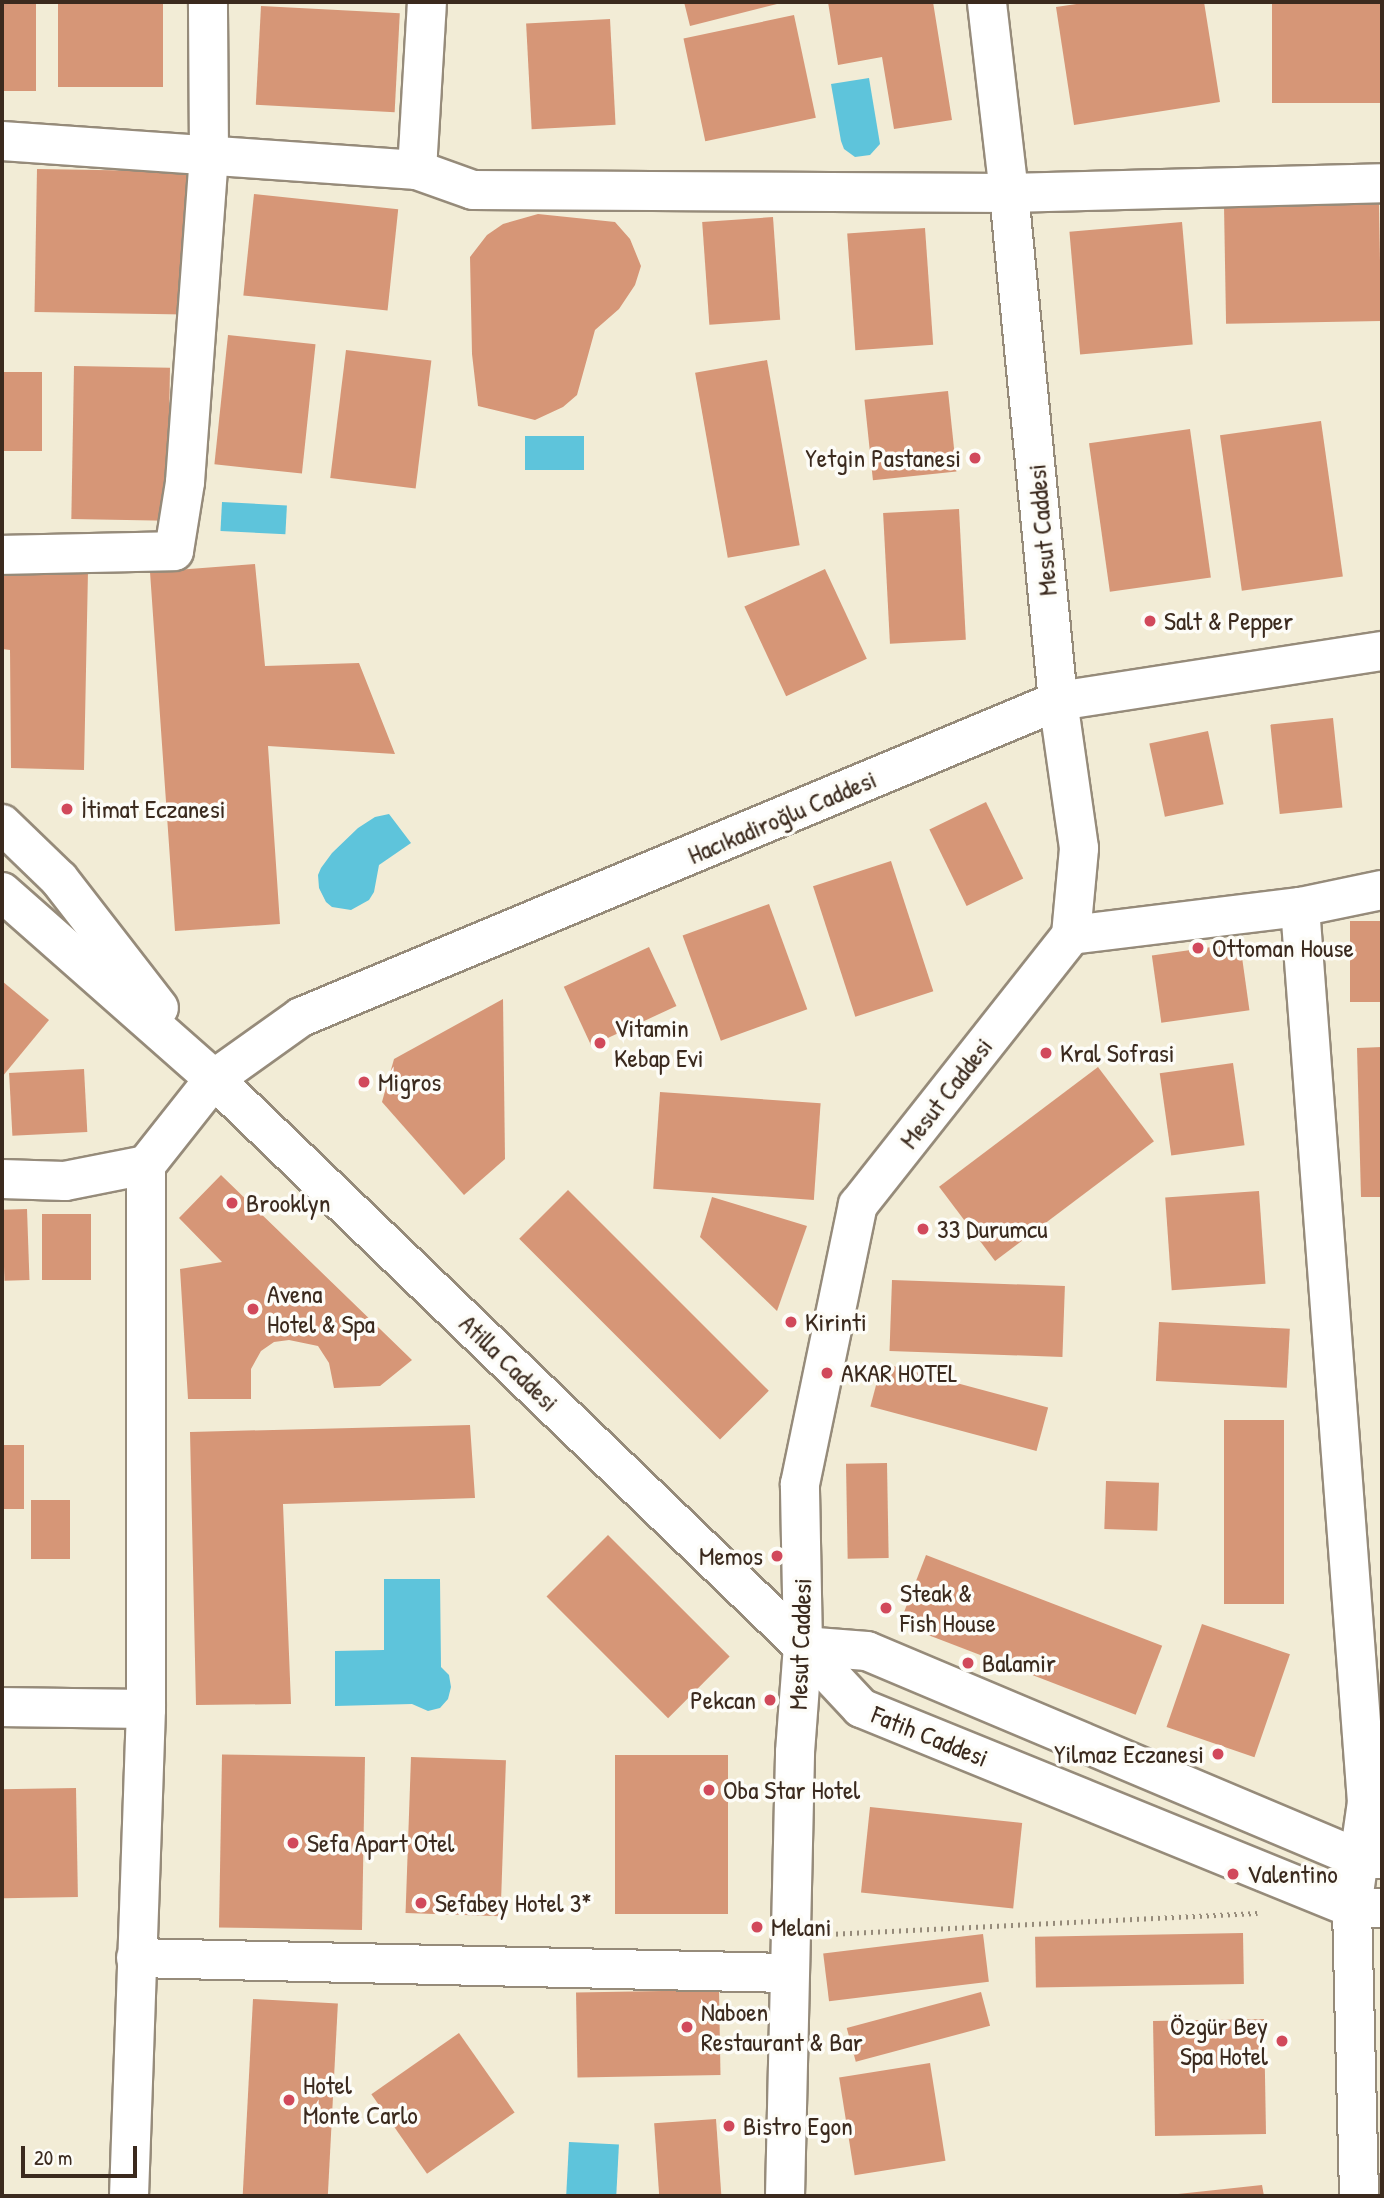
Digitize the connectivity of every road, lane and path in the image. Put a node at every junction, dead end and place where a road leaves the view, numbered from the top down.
1 (208, 2) edge
2 (427, 2) edge
3 (987, 2) edge
4 (2, 141) edge
5 (209, 154) junction
6 (417, 170) junction
7 (1382, 183) edge
8 (1009, 192) junction
9 (2, 555) edge
10 (1382, 651) edge
11 (1058, 701) junction
12 (2, 824) edge
13 (1382, 890) edge
14 (2, 892) edge
15 (1300, 907) junction
16 (1072, 935) junction
17 (214, 1079) junction
18 (146, 1165) junction
19 (2, 1179) edge
20 (803, 1646) junction
21 (2, 1707) edge
22 (146, 1709) junction
23 (1371, 1859) edge
24 (1367, 1908) edge
25 (1270, 1912) dead end
26 (789, 1954) junction
27 (136, 1958) junction
28 (129, 2196) edge
29 (785, 2196) edge
30 (1359, 2196) edge

1 - 5 street
2 - 6 street
3 - 8 street, Mesut Caddesi
4 - 5 street
5 - 6 street
5 - 9 street
6 - 8 street
7 - 8 street
8 - 11 street, Mesut Caddesi
10 - 11 street, Hacıkadiroğlu Caddesi
11 - 16 street, Mesut Caddesi
11 - 17 street, Hacıkadiroğlu Caddesi
12 - 17 street
13 - 15 street
14 - 17 street
15 - 16 street
15 - 23 street
16 - 20 street, Mesut Caddesi
17 - 18 street, Hacıkadiroğlu Caddesi
17 - 20 street, Atilla Caddesi
18 - 19 street
18 - 22 street
20 - 23 street, Fatih Caddesi
20 - 24 street, Fatih Caddesi
20 - 26 street, Mesut Caddesi
21 - 22 street
22 - 27 street
23 - 24 street
24 - 30 street
25 - 26 path
26 - 27 street
26 - 29 street, Mesut Caddesi
27 - 28 street

